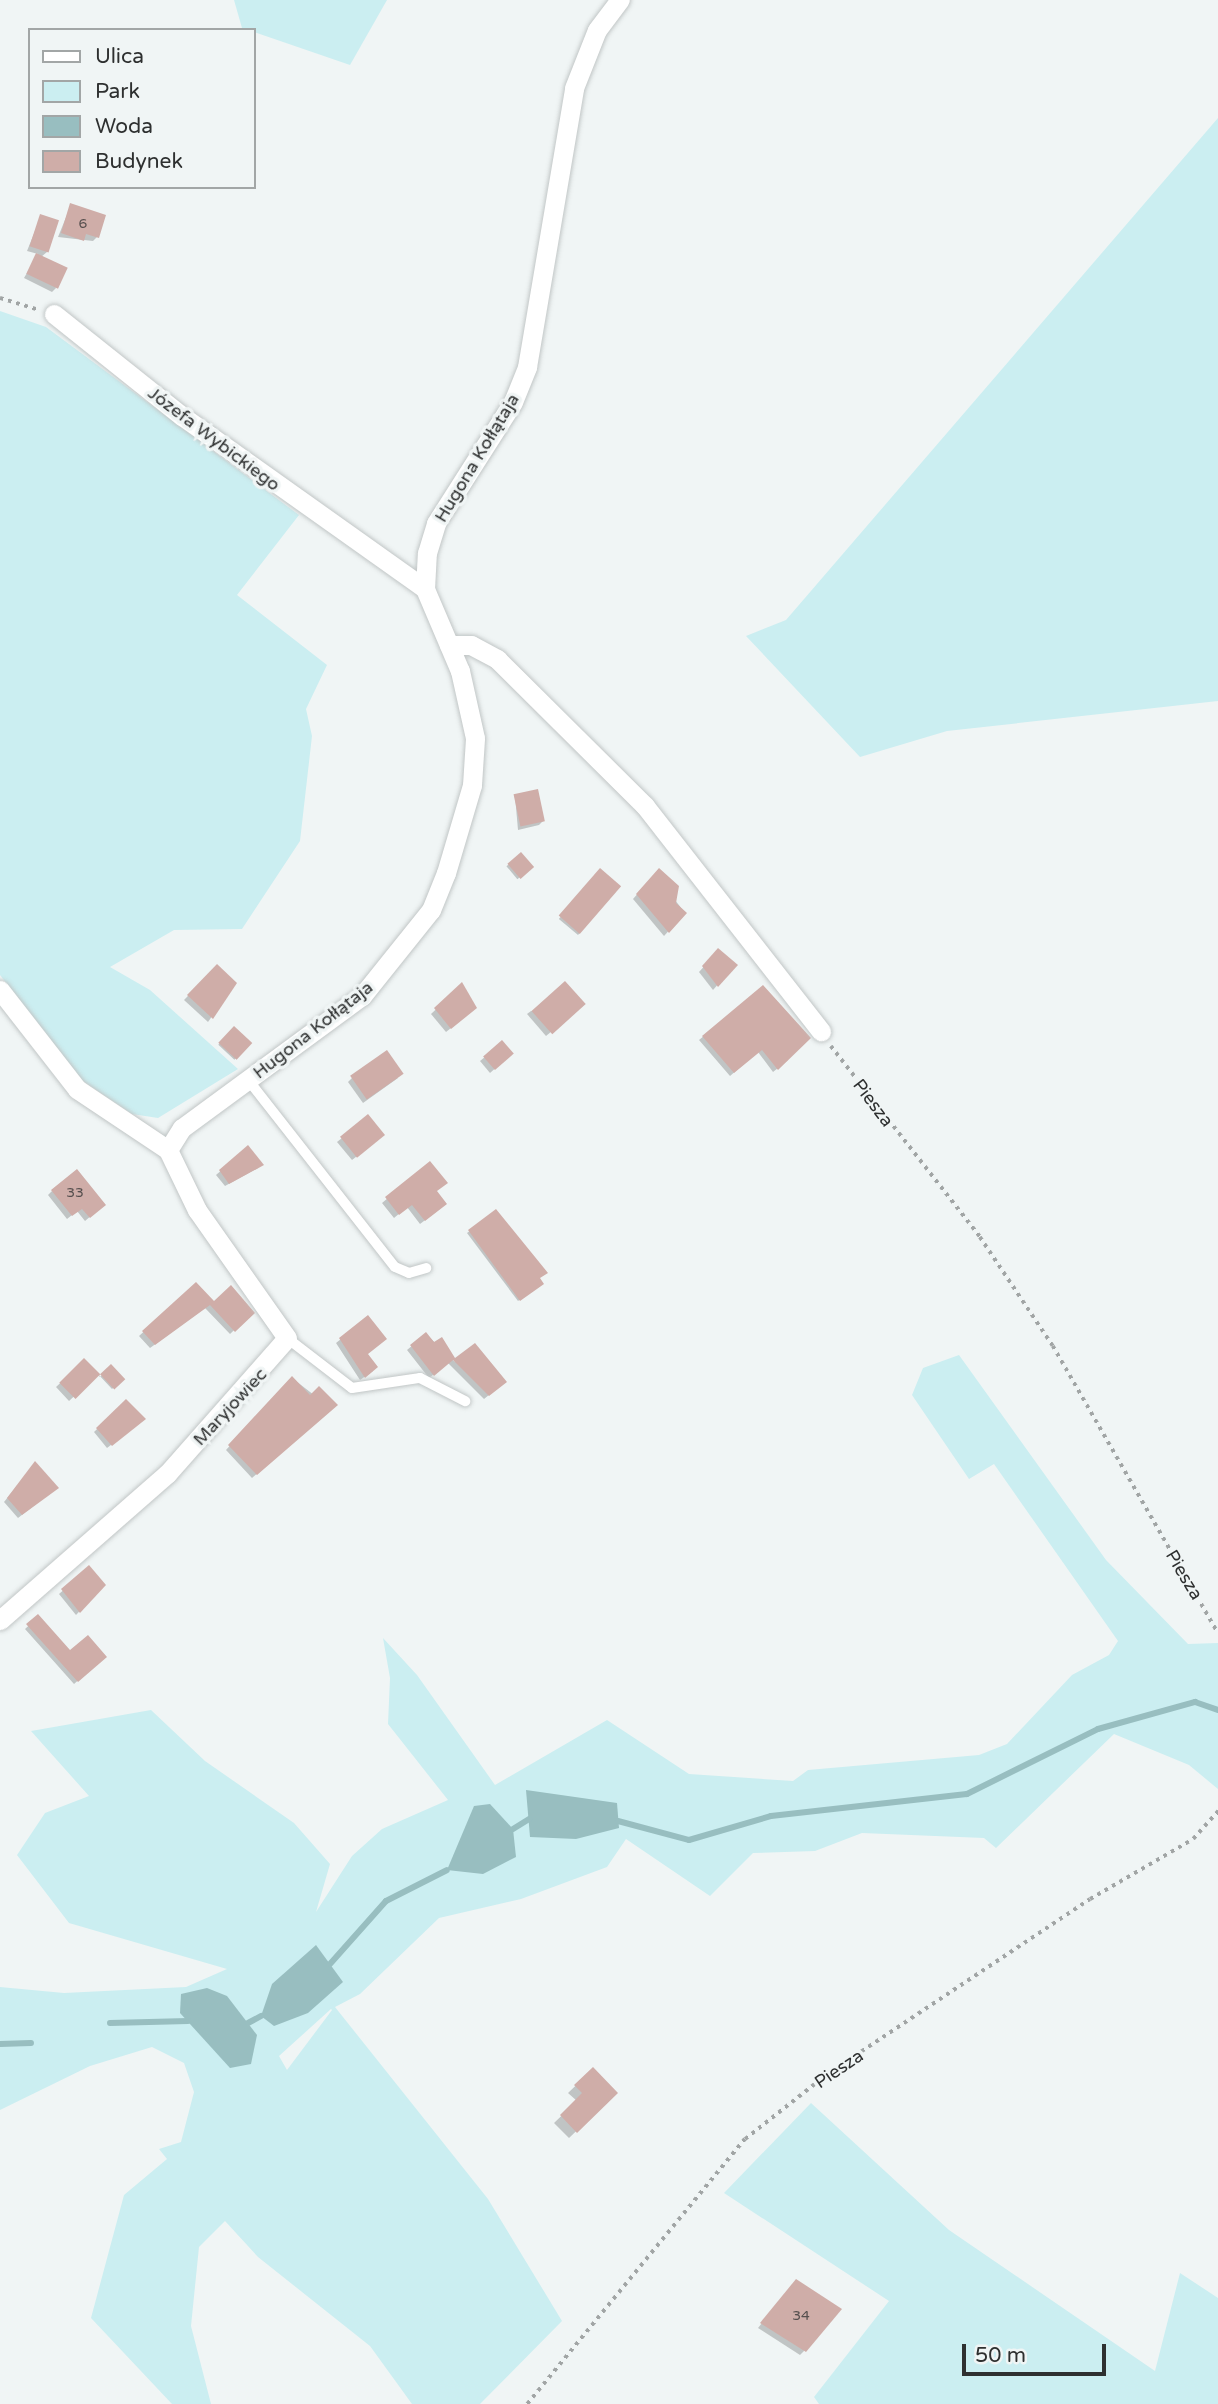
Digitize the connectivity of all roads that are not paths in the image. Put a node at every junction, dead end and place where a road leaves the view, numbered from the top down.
1 (620, 0) edge
2 (54, 314) road end
3 (425, 589) junction
4 (449, 645) junction
5 (0, 990) edge
6 (821, 1031) road end
7 (249, 1081) junction
8 (167, 1150) junction
9 (426, 1268) dead end
10 (287, 1338) junction
11 (466, 1401) dead end
12 (0, 1620) edge

1 - 3 street, Hugona Kołłątaja
2 - 3 street, Józefa Wybickiego
3 - 4 street, Hugona Kołłątaja
4 - 6 street
4 - 7 street, Hugona Kołłątaja
5 - 8 street
7 - 8 street, Hugona Kołłątaja
7 - 9 lane
8 - 10 street
10 - 11 lane
10 - 12 street, Maryjowiec

